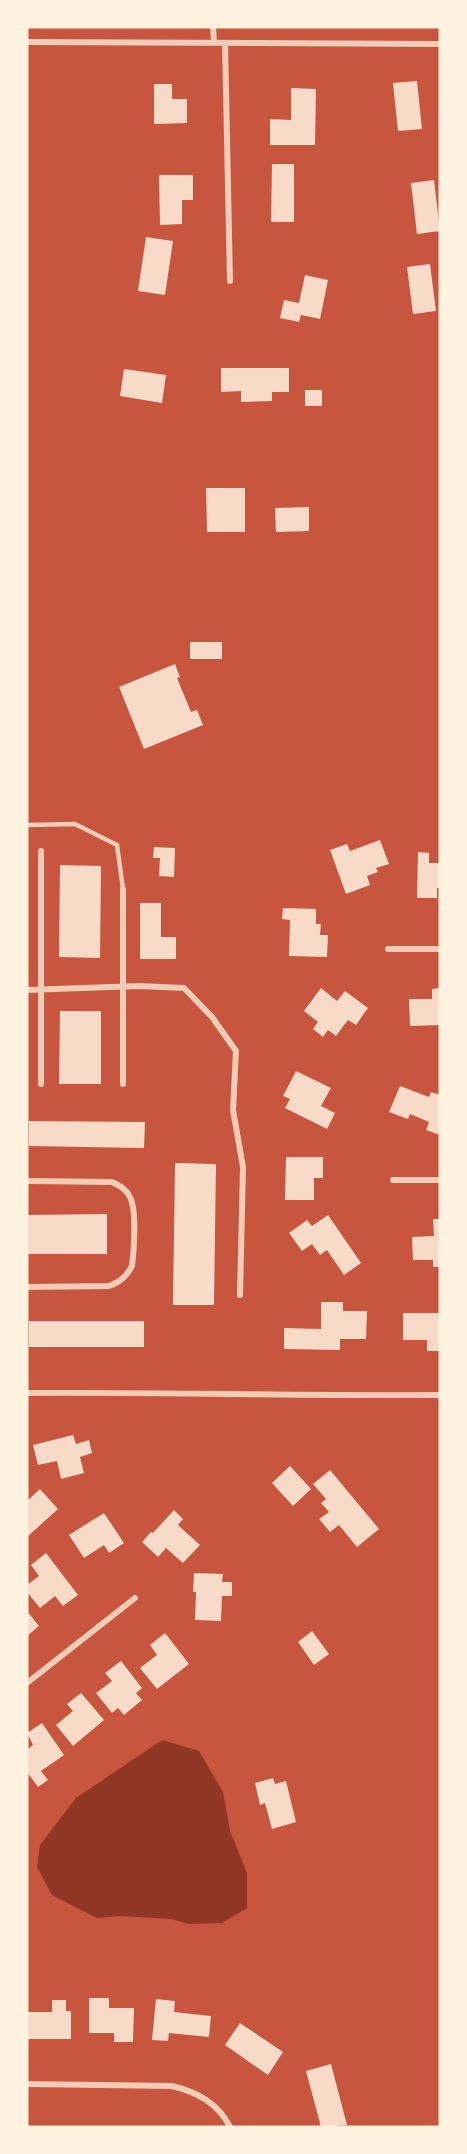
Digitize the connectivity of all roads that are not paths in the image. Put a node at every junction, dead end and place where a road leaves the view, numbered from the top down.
1 (213, 27) edge
2 (27, 42) edge
3 (214, 43) junction
4 (225, 43) junction
5 (440, 44) edge
6 (230, 280) dead end
7 (27, 825) edge
8 (41, 851) dead end
9 (123, 889) joint
10 (388, 949) dead end
11 (440, 949) edge
12 (123, 987) junction
13 (41, 989) junction
14 (27, 990) edge
15 (41, 1084) dead end
16 (123, 1084) dead end
17 (393, 1180) dead end
18 (440, 1180) edge
19 (27, 1181) edge
20 (27, 1287) edge
21 (240, 1295) dead end
22 (27, 1393) edge
23 (440, 1395) edge
24 (135, 1598) dead end
25 (27, 1683) edge
26 (27, 2084) edge
27 (230, 2127) edge

1 - 3 street
2 - 3 street
3 - 4 street
4 - 5 street
4 - 6 street
7 - 9 lane
8 - 13 street
9 - 12 street
10 - 11 street
12 - 13 street
12 - 16 street
12 - 21 street
13 - 14 street
13 - 15 street
17 - 18 street
19 - 20 street
22 - 23 street
24 - 25 street
26 - 27 street

